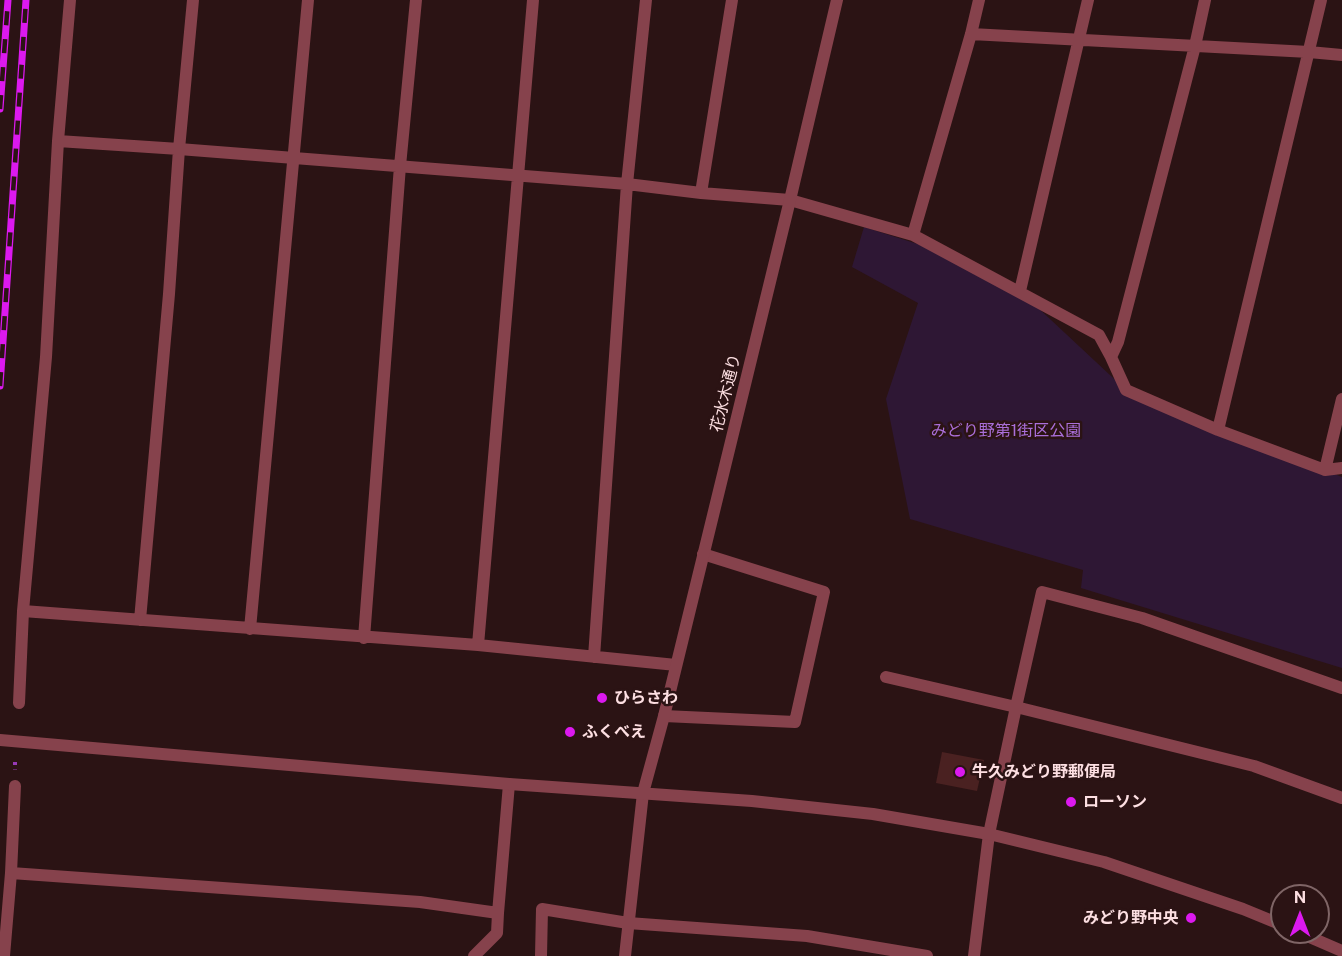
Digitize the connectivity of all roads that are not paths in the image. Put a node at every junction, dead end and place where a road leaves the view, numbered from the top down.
1 (70, 0) edge
2 (193, 0) edge
3 (308, 0) edge
4 (416, 0) edge
5 (533, 0) edge
6 (646, 0) edge
7 (732, 0) edge
8 (837, 0) edge
9 (979, 0) edge
10 (1088, 0) edge
11 (1205, 0) edge
12 (1321, 0) edge
13 (971, 34) junction
14 (1078, 39) junction
15 (1195, 46) junction
16 (1309, 52) junction
17 (1342, 55) edge
18 (58, 141) junction
19 (179, 149) junction
20 (294, 158) junction
21 (400, 166) junction
22 (518, 175) junction
23 (627, 184) junction
24 (701, 193) junction
25 (790, 200) junction
26 (913, 235) junction
27 (1020, 291) junction
28 (1112, 357) junction
29 (1342, 399) edge
30 (1218, 430) junction
31 (1342, 468) edge
32 (1324, 470) junction
33 (703, 554) junction
34 (23, 611) junction
35 (140, 620) junction
36 (250, 629) junction
37 (364, 638) junction
38 (478, 645) junction
39 (594, 657) junction
40 (676, 665) junction
41 (886, 677) dead end
42 (1342, 688) edge
43 (19, 703) dead end
44 (1016, 707) junction
45 (664, 716) junction
46 (0, 740) edge
47 (509, 784) junction
48 (15, 786) dead end
49 (642, 793) junction
50 (1342, 798) edge
51 (989, 834) junction
52 (11, 873) junction
53 (498, 913) junction
54 (1270, 920) edge
55 (628, 923) junction
56 (1326, 944) edge
57 (1342, 951) edge
58 (4, 956) edge
59 (474, 956) edge
60 (541, 956) edge
61 (626, 956) edge
62 (927, 956) edge
63 (974, 956) edge

1 - 18 street
2 - 19 street
3 - 20 street
4 - 21 street
5 - 22 street
6 - 23 street
7 - 24 street
8 - 25 street, 花水木通り
9 - 13 street
10 - 14 street
11 - 15 street
12 - 16 street
13 - 14 street
13 - 26 street
14 - 15 street
14 - 27 street
15 - 16 street
15 - 28 street
16 - 17 street
16 - 30 street
18 - 19 street
18 - 34 street
19 - 20 street
19 - 35 street
20 - 21 street
20 - 36 street
21 - 22 street
21 - 37 street
22 - 23 street
22 - 38 street
23 - 24 street
23 - 39 street
24 - 25 street
25 - 26 street
25 - 33 street, 花水木通り
26 - 27 street
27 - 28 street
28 - 30 street
29 - 32 street
30 - 32 street
31 - 32 street
33 - 40 street, 花水木通り
33 - 45 street
34 - 35 street
34 - 43 street
35 - 36 street
36 - 37 street
37 - 38 street
38 - 39 street
39 - 40 street
40 - 45 street, 花水木通り
41 - 44 street
42 - 44 street
44 - 50 street
44 - 51 street
45 - 49 street, 花水木通り
46 - 47 street
47 - 49 street
47 - 53 street
48 - 52 street
49 - 51 street
49 - 55 street, 花水木通り
51 - 54 street
51 - 63 street
52 - 53 street
52 - 58 street
53 - 59 street
55 - 60 street
55 - 61 street, 花水木通り
55 - 62 street
56 - 57 street

